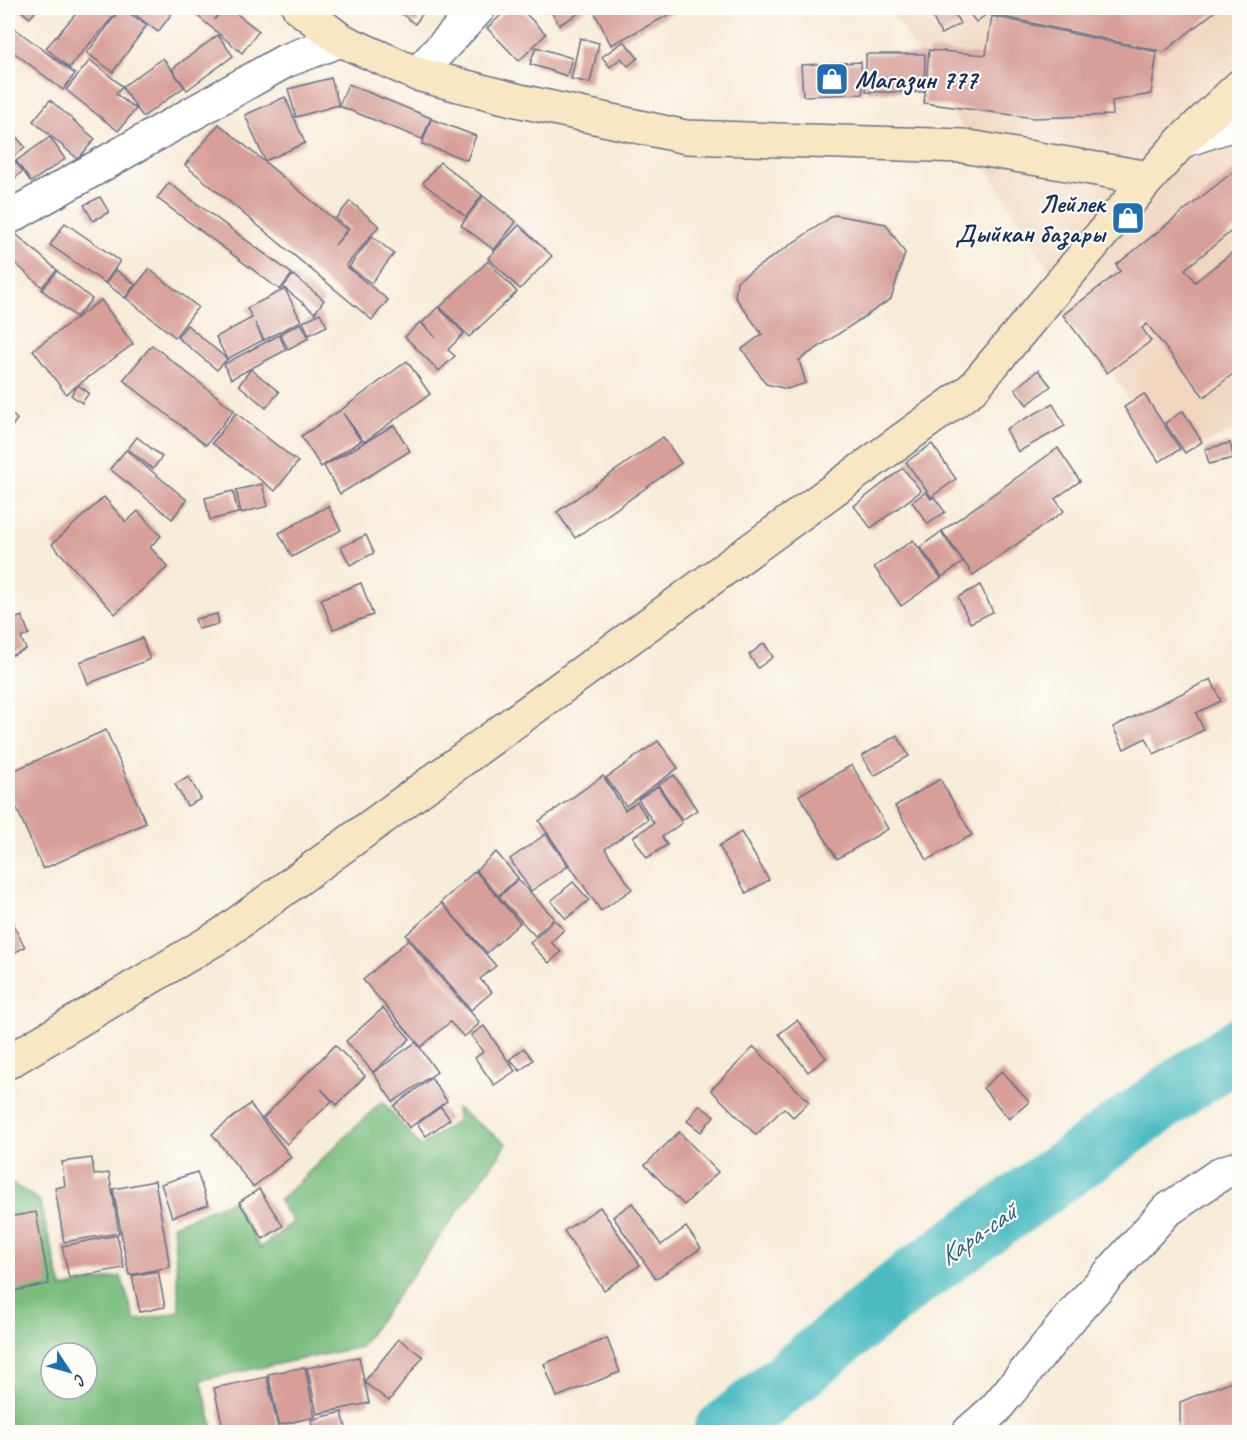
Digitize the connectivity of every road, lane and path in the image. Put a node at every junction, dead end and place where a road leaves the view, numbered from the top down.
1 (299, 8) edge
2 (479, 8) edge
3 (341, 40) junction
4 (417, 74) junction
5 (1239, 86) edge
6 (1239, 122) edge
7 (1182, 141) junction
8 (1149, 178) junction
9 (8, 218) edge
10 (8, 1062) edge
11 (1239, 1167) edge
12 (969, 1432) edge

1 - 3 main road
2 - 4 street
3 - 4 main road
3 - 9 street
4 - 8 main road
5 - 7 main road
6 - 7 street
7 - 8 main road
8 - 10 main road
11 - 12 street

